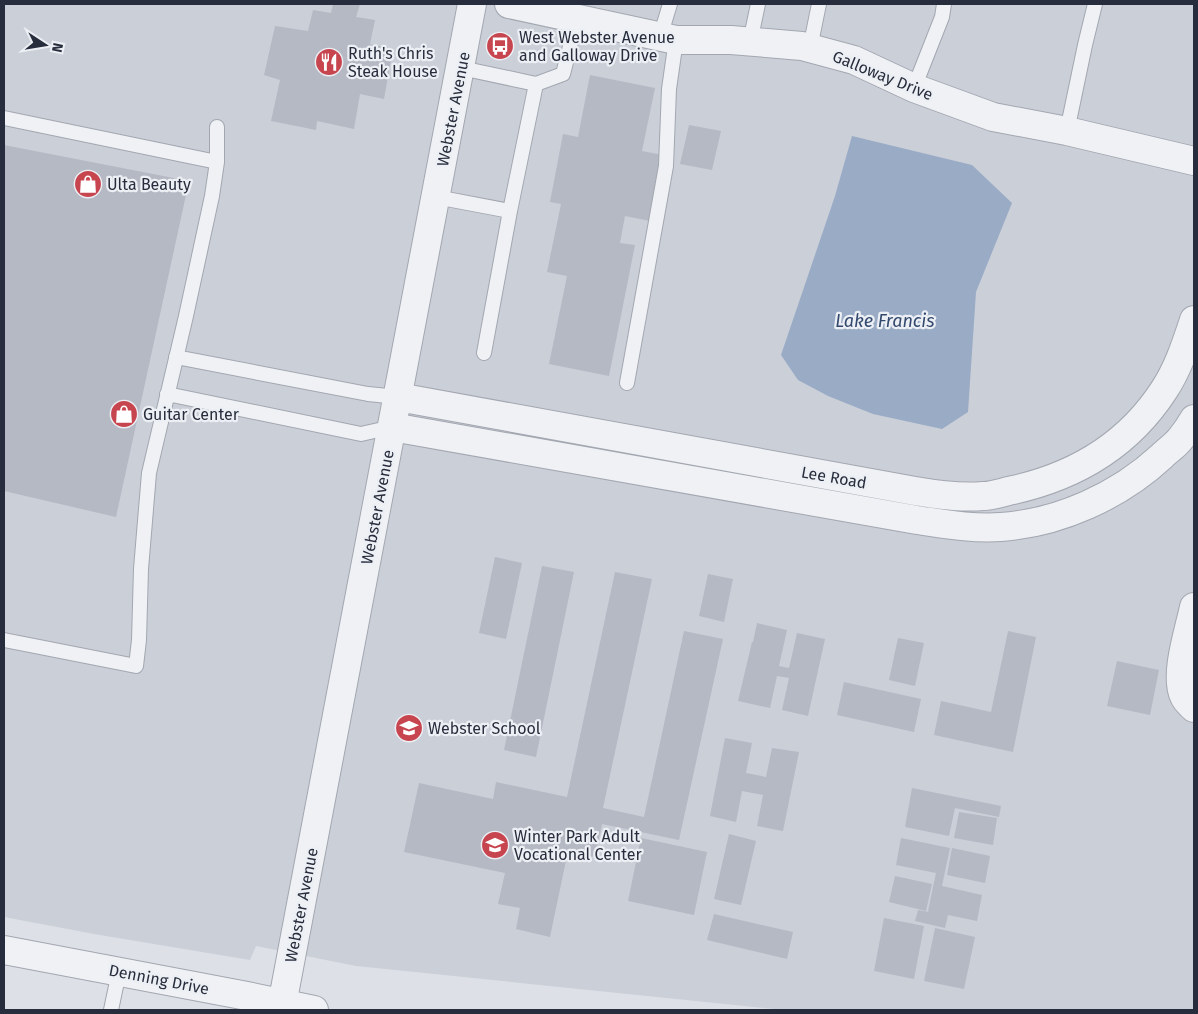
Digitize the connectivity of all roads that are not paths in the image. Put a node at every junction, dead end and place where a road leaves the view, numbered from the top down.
1 (472, 4) edge
2 (509, 4) edge
3 (670, 4) edge
4 (758, 4) edge
5 (819, 4) edge
6 (944, 4) edge
7 (1095, 4) edge
8 (544, 8) edge
9 (577, 18) junction
10 (668, 38) junction
11 (750, 42) junction
12 (810, 48) junction
13 (461, 68) junction
14 (536, 84) junction
15 (914, 88) junction
16 (4, 118) edge
17 (217, 127) dead end
18 (1067, 131) junction
19 (1194, 161) edge
20 (217, 162) junction
21 (436, 197) junction
22 (510, 211) junction
23 (1194, 320) edge
24 (484, 352) dead end
25 (176, 357) junction
26 (627, 383) dead end
27 (167, 394) junction
28 (398, 397) junction
29 (1194, 419) edge
30 (392, 427) junction
31 (794, 470) junction
32 (789, 497) junction
33 (1194, 607) edge
34 (4, 640) edge
35 (1194, 708) edge
36 (4, 950) edge
37 (119, 972) junction
38 (282, 1007) edge
39 (111, 1010) edge
40 (314, 1010) edge

1 - 13 street, Webster Avenue
2 - 8 street, Galloway Drive
3 - 10 lane
4 - 11 lane
5 - 12 lane
6 - 15 lane
7 - 18 lane
8 - 9 street, Galloway Drive
9 - 10 street, Galloway Drive
9 - 14 lane
10 - 11 street, Galloway Drive
10 - 26 lane
11 - 12 street, Galloway Drive
12 - 15 street, Galloway Drive
13 - 14 lane
13 - 21 street, Webster Avenue
14 - 22 lane
15 - 18 street, Galloway Drive
16 - 20 lane
17 - 20 lane
18 - 19 street, Galloway Drive
20 - 25 lane
21 - 22 lane
21 - 28 street, Webster Avenue
22 - 24 lane
23 - 31 street, Lee Road
25 - 27 lane
25 - 28 lane
27 - 30 lane
27 - 34 lane
28 - 30 street, Webster Avenue
28 - 31 street, Lee Road
29 - 32 street, Lee Road
30 - 32 street, Lee Road
30 - 38 street, Webster Avenue
31 - 32 street
33 - 35 street
36 - 37 street, Denning Drive
37 - 38 street, Denning Drive
37 - 39 lane
38 - 40 street, Denning Drive

